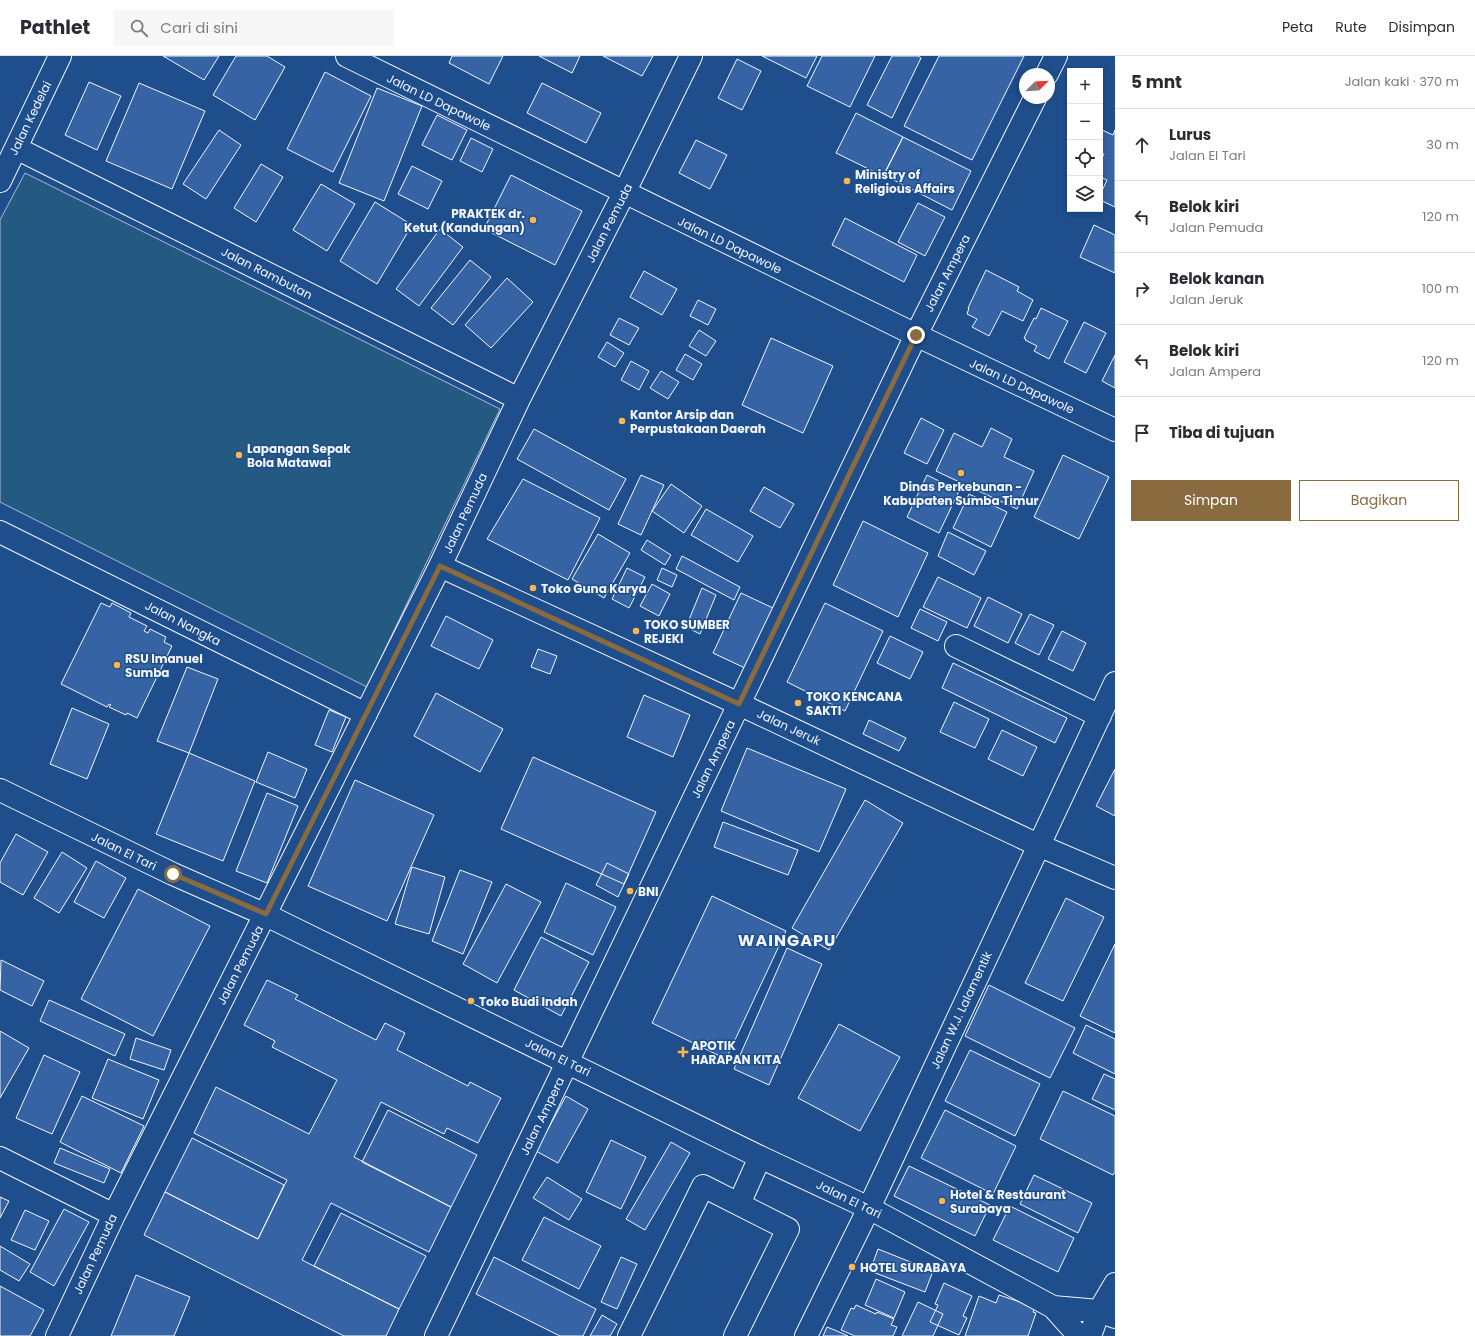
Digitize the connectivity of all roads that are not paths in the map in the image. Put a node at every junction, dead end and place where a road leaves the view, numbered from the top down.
1 (60, 56) edge
2 (347, 56) edge
3 (691, 56) edge
4 (1056, 56) edge
5 (1050, 68) edge
6 (1032, 104) edge
7 (16, 148) junction
8 (0, 181) edge
9 (624, 193) junction
10 (916, 335) junction
11 (519, 399) junction
12 (1115, 430) edge
13 (0, 532) edge
14 (440, 566) junction
15 (956, 646) dead end
16 (1115, 683) edge
17 (739, 704) junction
18 (366, 714) junction
19 (1100, 716) junction
20 (0, 790) edge
21 (1038, 845) junction
22 (1115, 878) edge
23 (266, 914) junction
24 (568, 1062) junction
25 (760, 1156) junction
26 (0, 1158) edge
27 (739, 1204) junction
28 (869, 1208) junction
29 (114, 1215) junction
30 (1115, 1284) edge
31 (1053, 1307) junction
32 (1107, 1314) edge
33 (57, 1336) edge
34 (436, 1336) edge
35 (629, 1336) edge
36 (735, 1336) edge
37 (806, 1336) edge
38 (1079, 1336) edge
39 (1090, 1336) edge

1 - 7 main road, Jalan Kedelai
2 - 9 main road, Jalan LD Dapawole
3 - 9 main road, Jalan Pemuda
4 - 5 main road
6 - 10 main road, Jalan Ampera
7 - 8 main road, Jalan Kedelai
7 - 11 main road, Jalan Rambutan
9 - 10 main road, Jalan LD Dapawole
9 - 11 main road, Jalan Pemuda
10 - 12 main road, Jalan LD Dapawole
10 - 17 main road, Jalan Ampera
11 - 14 main road, Jalan Pemuda
13 - 18 main road, Jalan Nangka
14 - 17 main road, Jalan Jeruk
14 - 18 main road, Jalan Pemuda
15 - 19 main road
16 - 19 main road, Jalan W.J. Lalamentik
17 - 21 main road, Jalan Jeruk
17 - 24 main road, Jalan Ampera
18 - 23 main road, Jalan Pemuda
19 - 21 main road, Jalan W.J. Lalamentik
20 - 23 main road, Jalan El Tari
21 - 22 main road, Jalan Jeruk
21 - 28 main road, Jalan W.J. Lalamentik
23 - 24 main road, Jalan El Tari
23 - 29 main road, Jalan Pemuda
24 - 25 main road, Jalan El Tari
24 - 34 main road, Jalan Ampera
25 - 27 main road
25 - 28 main road, Jalan El Tari
26 - 29 main road
27 - 35 main road
27 - 36 main road
28 - 31 main road, Jalan El Tari
28 - 37 main road, Jalan W.J. Lalamentik
29 - 33 main road, Jalan Pemuda
30 - 32 main road
31 - 32 main road, Jalan El Tari
31 - 38 main road
32 - 39 main road

